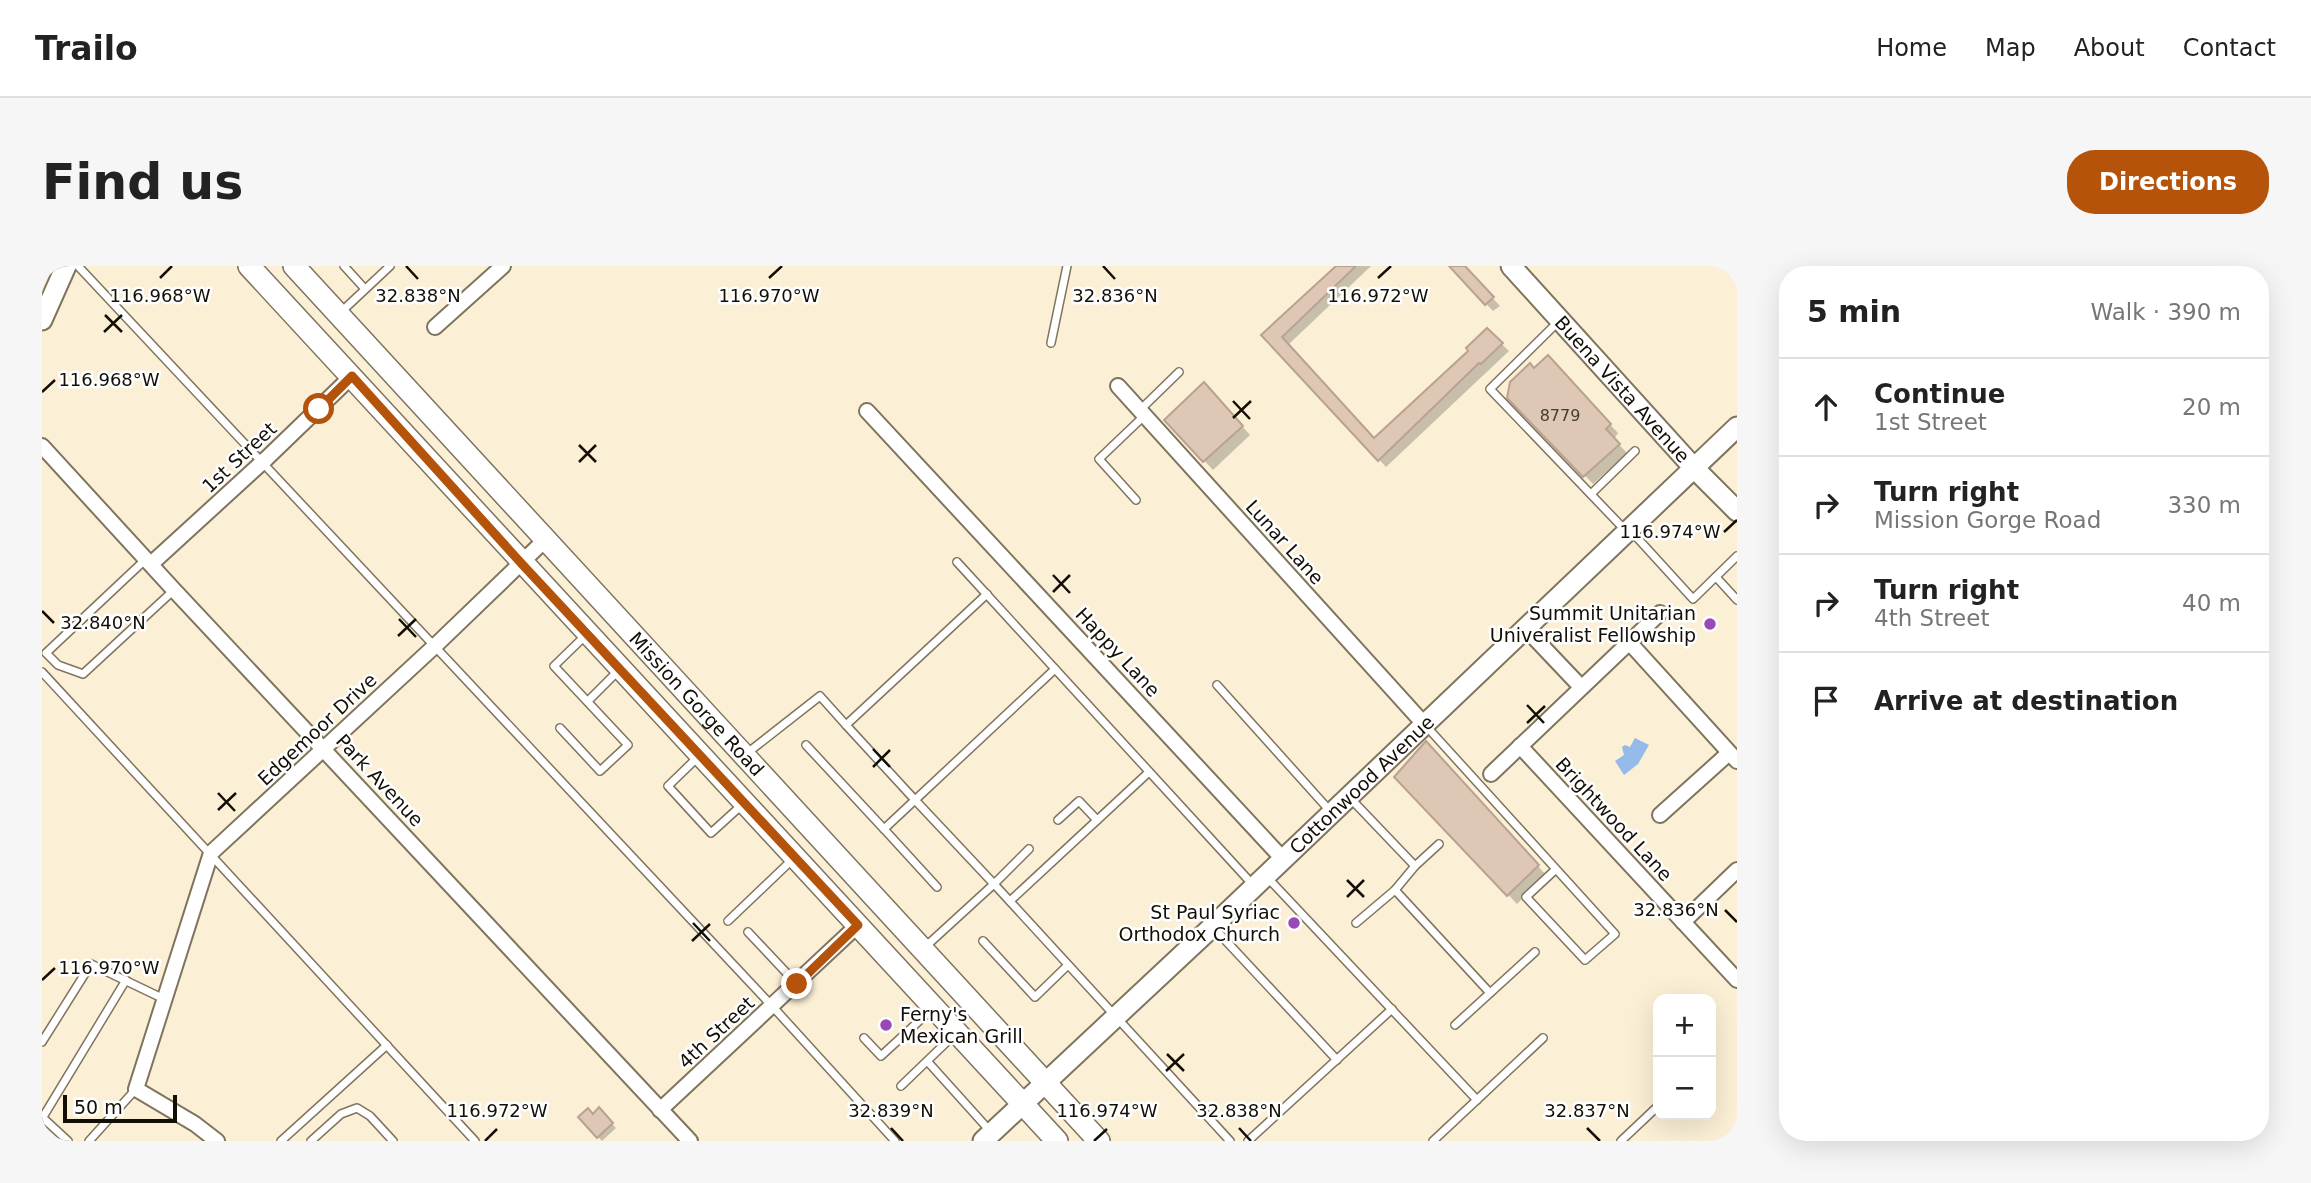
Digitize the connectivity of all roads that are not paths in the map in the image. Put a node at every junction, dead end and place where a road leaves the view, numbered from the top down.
1 (66, 266) edge
2 (78, 266) edge
3 (249, 266) edge
4 (344, 266) edge
5 (390, 266) edge
6 (503, 266) edge
7 (1068, 266) edge
8 (1511, 266) edge
9 (304, 269) edge
10 (365, 289) junction
11 (339, 313) junction
12 (1561, 319) junction
13 (42, 320) edge
14 (435, 327) dead end
15 (1051, 343) dead end
16 (1179, 372) dead end
17 (352, 376) junction
18 (1118, 386) dead end
19 (867, 411) dead end
20 (1142, 413) junction
21 (1737, 427) edge
22 (42, 446) edge
23 (1635, 451) dead end
24 (262, 463) junction
25 (1694, 468) junction
26 (1591, 494) junction
27 (1136, 500) dead end
28 (1737, 511) edge
29 (1627, 530) junction
30 (546, 539) junction
31 (1737, 556) edge
32 (149, 561) junction
33 (957, 562) dead end
34 (521, 563) junction
35 (1716, 577) junction
36 (174, 590) junction
37 (987, 594) junction
38 (1737, 600) edge
39 (1660, 613) dead end
40 (1525, 628) junction
41 (587, 634) junction
42 (1629, 642) junction
43 (433, 647) junction
44 (620, 668) junction
45 (1055, 669) junction
46 (42, 672) edge
47 (1217, 685) dead end
48 (1581, 687) junction
49 (588, 701) junction
50 (1424, 724) junction
51 (846, 725) junction
52 (560, 728) dead end
53 (806, 745) dead end
54 (1520, 746) junction
55 (324, 749) junction
56 (700, 755) junction
57 (745, 755) junction
58 (1733, 757) edge
59 (1149, 772) junction
60 (1491, 774) dead end
61 (1348, 796) junction
62 (915, 800) junction
63 (744, 803) junction
64 (1331, 812) junction
65 (1660, 815) dead end
66 (1058, 820) dead end
67 (1097, 820) junction
68 (884, 829) junction
69 (1439, 844) dead end
70 (1029, 849) dead end
71 (211, 853) junction
72 (795, 858) junction
73 (1283, 859) junction
74 (1415, 866) junction
75 (1555, 870) junction
76 (1737, 870) edge
77 (1260, 881) junction
78 (994, 884) junction
79 (937, 887) dead end
80 (1395, 890) junction
81 (1010, 901) junction
82 (728, 921) dead end
83 (1683, 922) junction
84 (1356, 923) dead end
85 (858, 925) junction
86 (1212, 927) junction
87 (748, 932) dead end
88 (983, 941) dead end
89 (923, 950) junction
90 (1535, 952) dead end
91 (1068, 965) junction
92 (126, 980) junction
93 (1737, 980) edge
94 (797, 984) junction
95 (1490, 993) junction
96 (164, 999) junction
97 (773, 1007) junction
98 (934, 1007) junction
99 (1392, 1009) junction
100 (1115, 1017) junction
101 (1455, 1025) dead end
102 (957, 1032) junction
103 (864, 1038) dead end
104 (1543, 1038) dead end
105 (42, 1042) edge
106 (387, 1045) junction
107 (1337, 1060) junction
108 (928, 1062) junction
109 (1045, 1082) junction
110 (901, 1086) dead end
111 (136, 1089) junction
112 (1477, 1100) junction
113 (1023, 1104) junction
114 (660, 1110) junction
115 (1653, 1111) edge
116 (42, 1117) edge
117 (987, 1137) edge
118 (68, 1141) edge
119 (89, 1141) edge
120 (216, 1141) edge
121 (281, 1141) edge
122 (311, 1141) edge
123 (393, 1141) edge
124 (475, 1141) edge
125 (690, 1141) edge
126 (895, 1141) edge
127 (1057, 1141) edge
128 (1099, 1141) edge
129 (1230, 1141) edge
130 (1248, 1141) edge
131 (1433, 1141) edge
132 (1621, 1141) edge

1 - 13 street
2 - 24 lane
3 - 17 main road, Mission Gorge Road
4 - 10 lane
5 - 10 lane
6 - 14 street
7 - 15 lane
8 - 12 street, Buena Vista Avenue
9 - 11 main road, Mission Gorge Road
10 - 11 lane
11 - 30 main road, Mission Gorge Road
12 - 25 street, Buena Vista Avenue
12 - 26 lane
16 - 20 lane
17 - 24 street, 1st Street
17 - 34 main road, Mission Gorge Road
18 - 20 street, Lunar Lane
19 - 73 street, Happy Lane
20 - 27 lane
20 - 50 street, Lunar Lane
21 - 25 street, Cottonwood Avenue
22 - 32 street, Park Avenue
23 - 26 lane
24 - 32 street, 1st Street
24 - 43 lane
25 - 28 street, Buena Vista Avenue
25 - 29 street, Cottonwood Avenue
26 - 29 lane
29 - 35 lane
29 - 40 street, Cottonwood Avenue
30 - 34 street, Edgemoor Drive
30 - 57 main road, Mission Gorge Road
31 - 35 lane
32 - 36 street, Park Avenue
32 - 36 lane
33 - 37 lane
34 - 41 main road, Mission Gorge Road
34 - 43 street, Edgemoor Drive
35 - 38 lane
36 - 55 street, Park Avenue
37 - 45 lane
37 - 51 lane
39 - 42 street
40 - 48 street
40 - 50 street, Cottonwood Avenue
41 - 44 main road, Mission Gorge Road
41 - 49 lane
42 - 48 street
42 - 58 street
43 - 55 street, Edgemoor Drive
43 - 97 lane
44 - 49 lane
44 - 56 main road, Mission Gorge Road
45 - 59 lane
45 - 62 lane
46 - 71 lane
47 - 64 lane
48 - 54 street
49 - 52 lane
50 - 61 street, Cottonwood Avenue
50 - 75 lane
51 - 57 lane
51 - 62 lane
53 - 68 lane
54 - 60 street
54 - 83 street, Brightwood Lane
55 - 71 street, Edgemoor Drive
55 - 114 street, Park Avenue
56 - 63 main road, Mission Gorge Road
56 - 63 lane
57 - 89 main road, Mission Gorge Road
58 - 65 street
59 - 67 lane
59 - 77 lane
61 - 64 street, Cottonwood Avenue
61 - 74 lane
62 - 68 lane
62 - 78 lane
63 - 72 main road, Mission Gorge Road
64 - 73 street, Cottonwood Avenue
66 - 67 lane
67 - 81 lane
68 - 79 lane
69 - 74 lane
70 - 78 lane
71 - 96 street, Edgemoor Drive
71 - 106 lane
72 - 82 lane
72 - 85 main road, Mission Gorge Road
73 - 77 street, Cottonwood Avenue
74 - 80 lane
75 - 75 lane
76 - 83 street
77 - 86 street, Cottonwood Avenue
77 - 99 lane
78 - 81 lane
78 - 89 lane
80 - 84 lane
80 - 95 lane
81 - 91 lane
83 - 93 street, Brightwood Lane
85 - 94 street, 4th Street
85 - 98 main road, Mission Gorge Road
86 - 100 street, Cottonwood Avenue
86 - 107 lane
87 - 94 lane
88 - 91 lane
89 - 109 main road, Mission Gorge Road
90 - 95 lane
91 - 100 lane
92 - 96 lane
92 - 105 lane
92 - 116 lane
94 - 97 street, 4th Street
95 - 101 lane
96 - 111 street, Edgemoor Drive
97 - 114 street, 4th Street
97 - 126 lane
98 - 102 main road, Mission Gorge Road
98 - 103 lane
99 - 107 lane
99 - 112 lane
100 - 109 street, Cottonwood Avenue
100 - 129 lane
102 - 108 lane
102 - 113 main road, Mission Gorge Road
104 - 112 lane
106 - 121 lane
106 - 124 lane
107 - 130 lane
108 - 110 lane
108 - 117 lane
109 - 113 street, Cottonwood Avenue
109 - 128 main road, Mission Gorge Road
111 - 119 lane
111 - 120 street
112 - 131 lane
113 - 117 street, Cottonwood Avenue
113 - 127 main road, Mission Gorge Road
114 - 125 street, Park Avenue
115 - 132 lane
116 - 118 lane
122 - 123 lane

